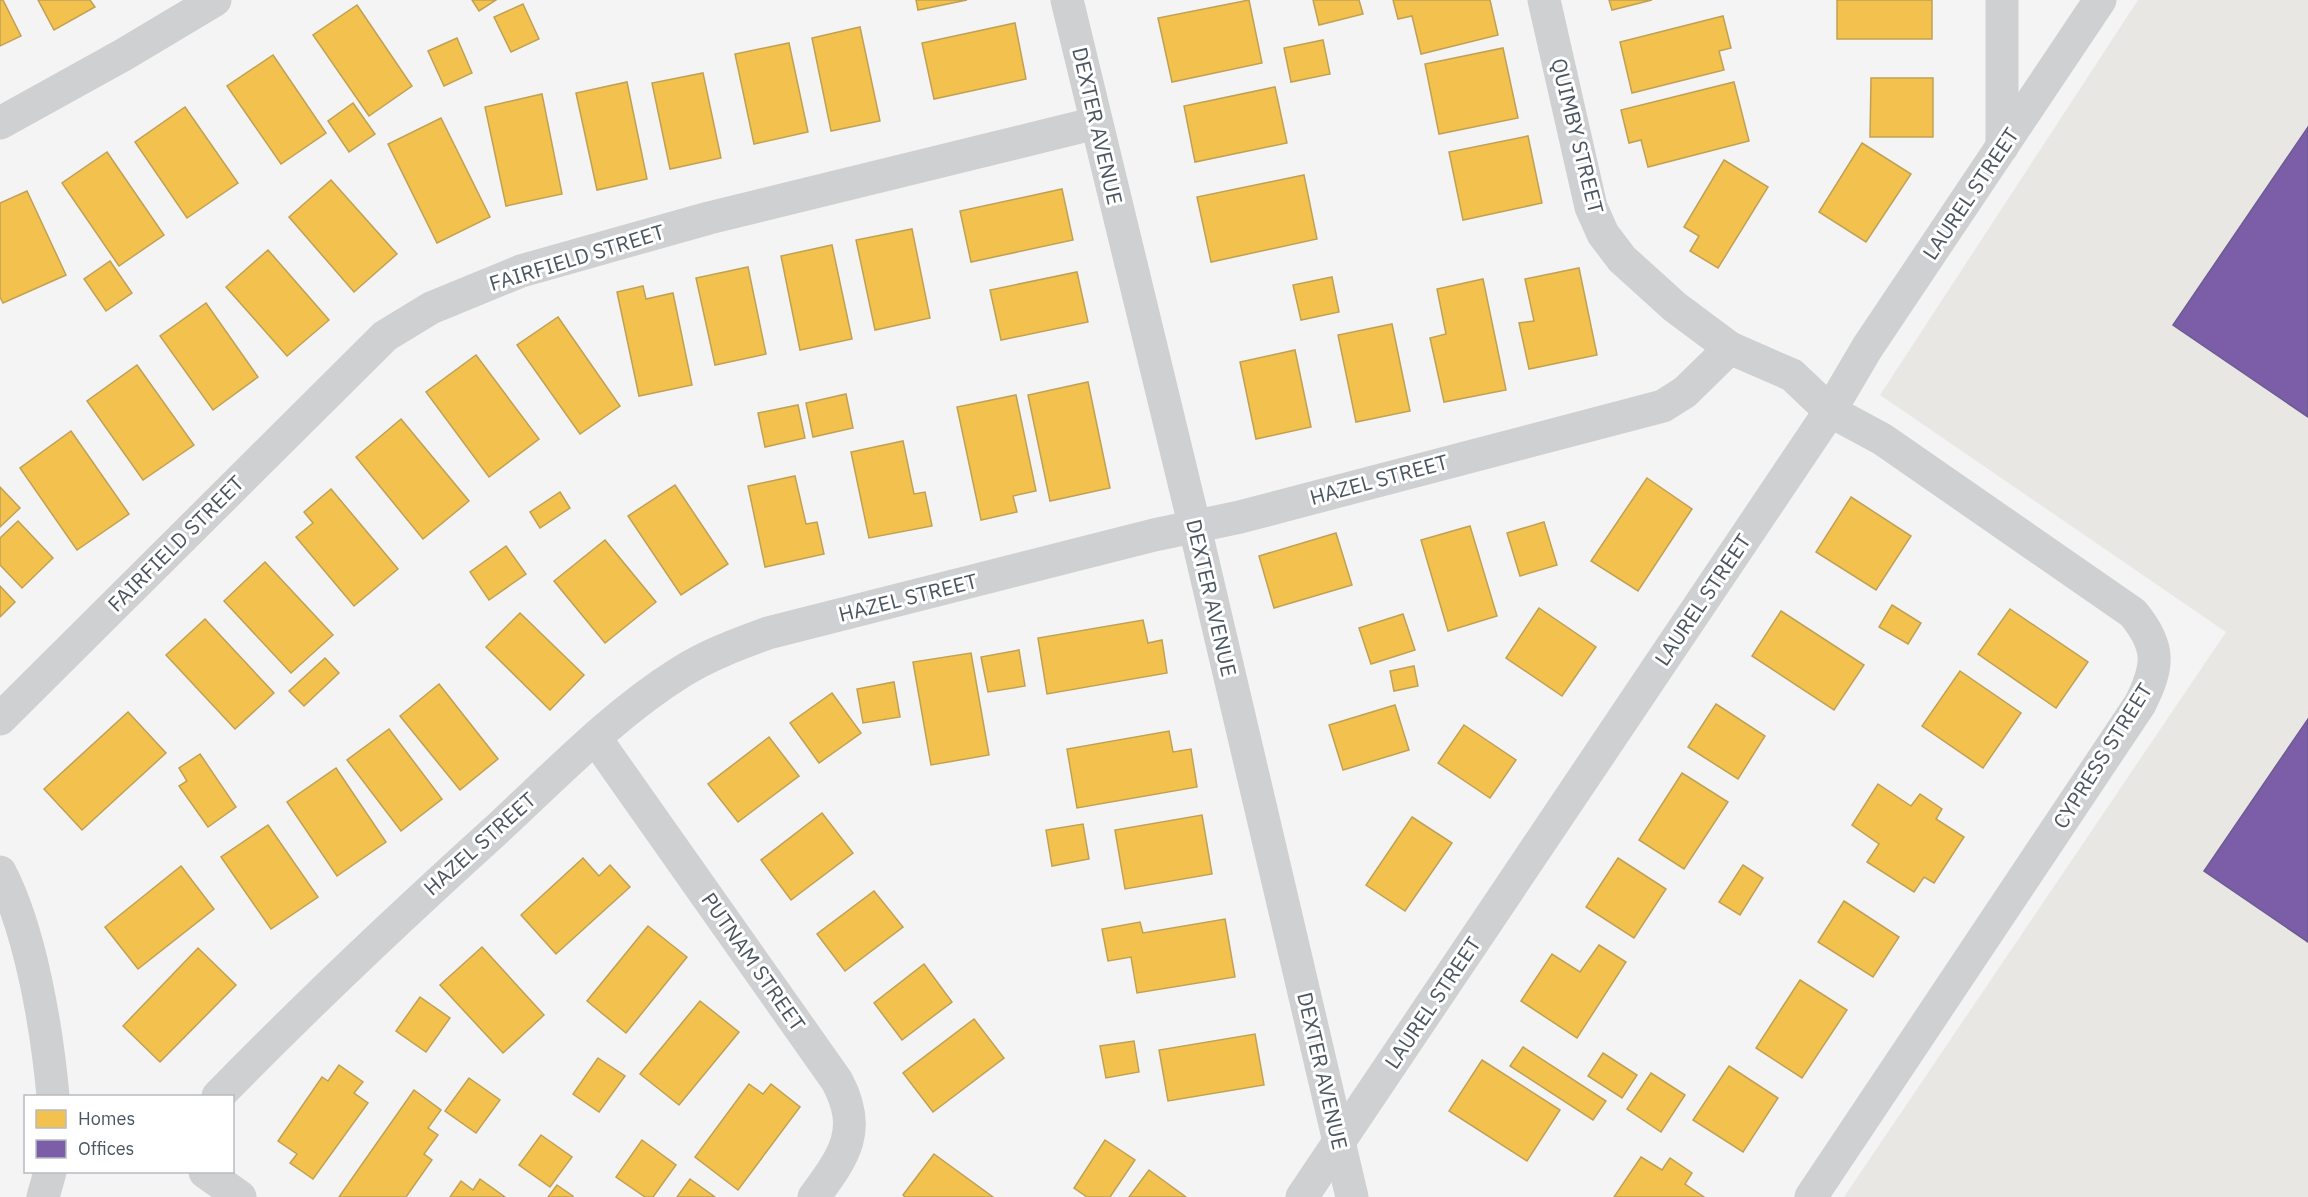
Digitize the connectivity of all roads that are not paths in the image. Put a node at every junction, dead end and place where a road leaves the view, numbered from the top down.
1 (215, 0) edge
2 (1067, 0) edge
3 (1544, 0) edge
4 (2002, 0) edge
5 (2100, 0) edge
6 (0, 123) edge
7 (1096, 123) junction
8 (2002, 147) junction
9 (1730, 348) junction
10 (1830, 411) junction
11 (1195, 528) junction
12 (0, 719) edge
13 (596, 739) junction
14 (0, 872) edge
15 (53, 1095) edge
16 (219, 1095) edge
17 (1339, 1143) junction
18 (50, 1173) edge
19 (206, 1173) edge
20 (43, 1197) edge
21 (240, 1197) edge
22 (814, 1197) edge
23 (1302, 1197) edge
24 (1352, 1197) edge
25 (1811, 1197) edge

1 - 6 street
2 - 7 street, DEXTER AVENUE
3 - 9 street, QUIMBY STREET
4 - 8 street
5 - 8 street, LAUREL STREET
7 - 11 street, DEXTER AVENUE
7 - 12 street, FAIRFIELD STREET
8 - 10 street, LAUREL STREET
9 - 10 street, QUIMBY STREET
9 - 11 street, HAZEL STREET
10 - 17 street, LAUREL STREET
10 - 25 street, CYPRESS STREET
11 - 13 street, HAZEL STREET
11 - 17 street, DEXTER AVENUE
13 - 16 street, HAZEL STREET
13 - 22 street, PUTNAM STREET
14 - 15 street
17 - 23 street, LAUREL STREET
17 - 24 street, DEXTER AVENUE
18 - 20 street
19 - 21 street

